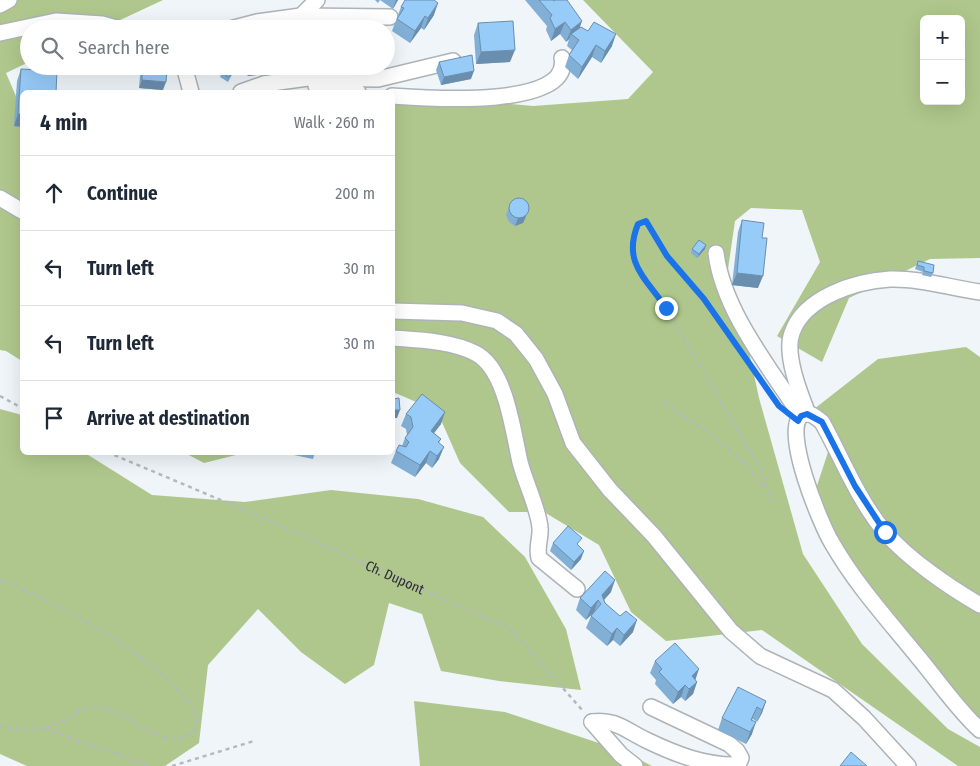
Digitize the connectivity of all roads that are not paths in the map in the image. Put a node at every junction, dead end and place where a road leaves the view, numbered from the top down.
1 (9, 0) edge
2 (317, 0) edge
3 (0, 5) edge
4 (301, 16) junction
5 (390, 17) dead end
6 (272, 20) edge
7 (20, 29) edge
8 (0, 33) edge
9 (562, 58) dead end
10 (453, 61) edge
11 (395, 74) edge
12 (186, 75) edge
13 (391, 75) edge
14 (264, 84) junction
15 (190, 90) edge
16 (247, 90) edge
17 (342, 90) edge
18 (395, 96) edge
19 (0, 198) edge
20 (20, 210) edge
21 (716, 253) dead end
22 (980, 292) edge
23 (395, 311) edge
24 (395, 338) edge
25 (805, 415) junction
26 (577, 589) dead end
27 (980, 605) edge
28 (652, 707) dead end
29 (980, 730) edge
30 (635, 766) edge
31 (908, 766) edge

1 - 3 street
2 - 4 street
4 - 5 street
4 - 6 street
7 - 8 street
9 - 18 street
10 - 11 street
12 - 15 street
13 - 14 street
14 - 16 street
14 - 17 street
19 - 20 street
21 - 25 street
22 - 25 street
23 - 31 street
24 - 26 street
25 - 27 street
25 - 29 street
28 - 30 street

